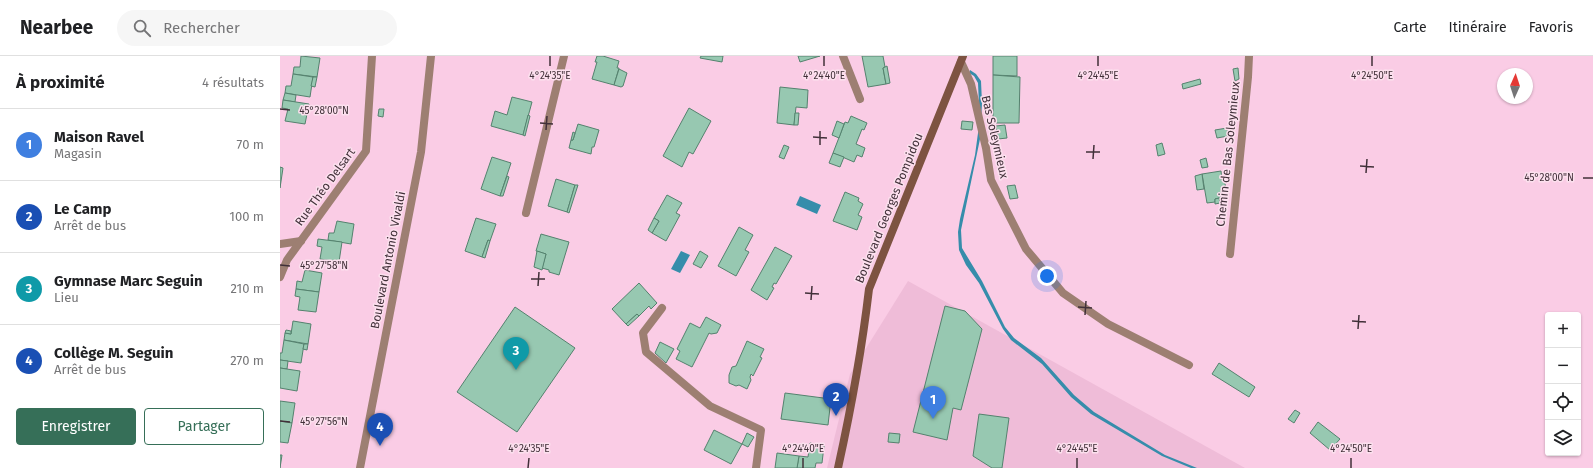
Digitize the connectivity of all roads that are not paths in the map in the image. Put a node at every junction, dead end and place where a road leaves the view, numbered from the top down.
1 (372, 56) edge
2 (431, 56) edge
3 (564, 56) edge
4 (843, 56) edge
5 (1249, 56) edge
6 (962, 59) edge
7 (860, 99) dead end
8 (526, 213) dead end
9 (301, 241) junction
10 (280, 244) edge
11 (1230, 254) dead end
12 (280, 277) edge
13 (662, 308) dead end
14 (1189, 365) dead end
15 (360, 468) edge
16 (756, 468) edge
17 (838, 468) edge

1 - 9 street, Rue Théo Delsart
2 - 15 street, Boulevard Antonio Vivaldi
3 - 8 street
4 - 7 street
5 - 11 street, Chemin de Bas Soleymieux
6 - 14 street, Bas Soleymieux
6 - 17 main road, Boulevard Georges Pompidou
9 - 10 street
9 - 12 street, Rue Théo Delsart
13 - 16 street

